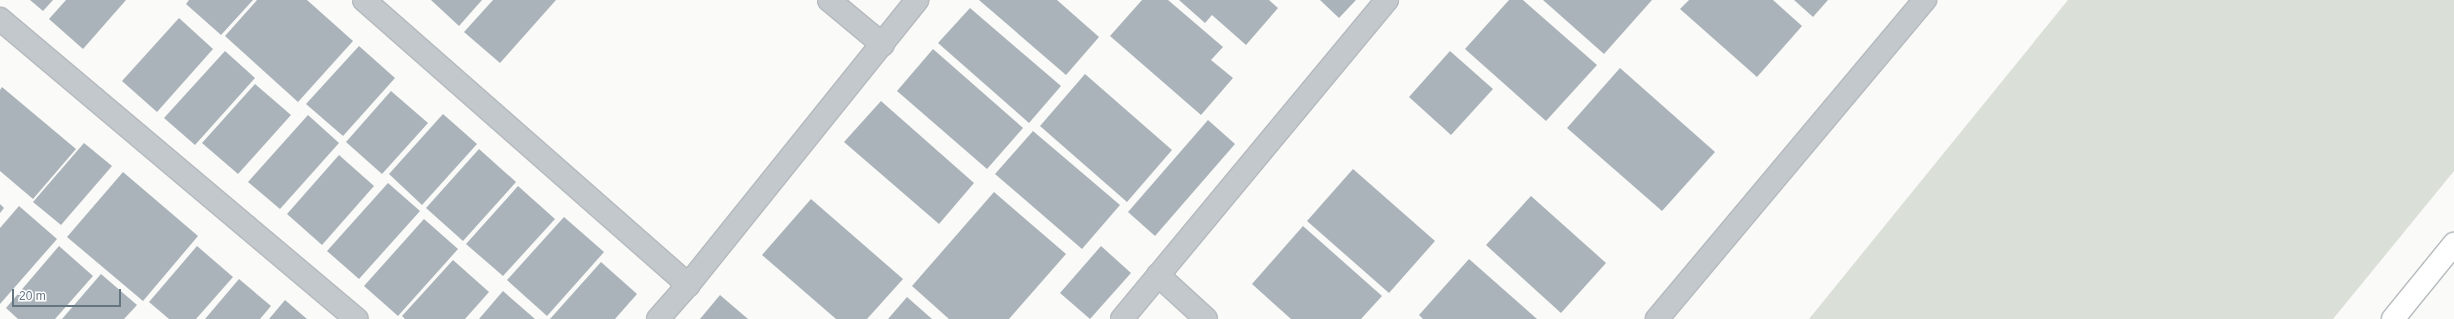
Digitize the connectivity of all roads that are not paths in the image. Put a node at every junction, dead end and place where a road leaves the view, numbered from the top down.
1 (364, 0) edge
2 (829, 0) edge
3 (917, 0) edge
4 (1387, 0) edge
5 (1925, 0) edge
6 (0, 19) edge
7 (883, 45) junction
8 (2454, 244) edge
9 (1158, 275) junction
10 (688, 285) junction
11 (356, 319) edge
12 (658, 319) edge
13 (1122, 319) edge
14 (1206, 319) edge
15 (1657, 319) edge
16 (2393, 319) edge

1 - 10 street
2 - 7 street
3 - 7 street
4 - 9 street
5 - 15 street
6 - 11 street
7 - 10 street
8 - 16 main road
9 - 13 street
9 - 14 street
10 - 12 street

